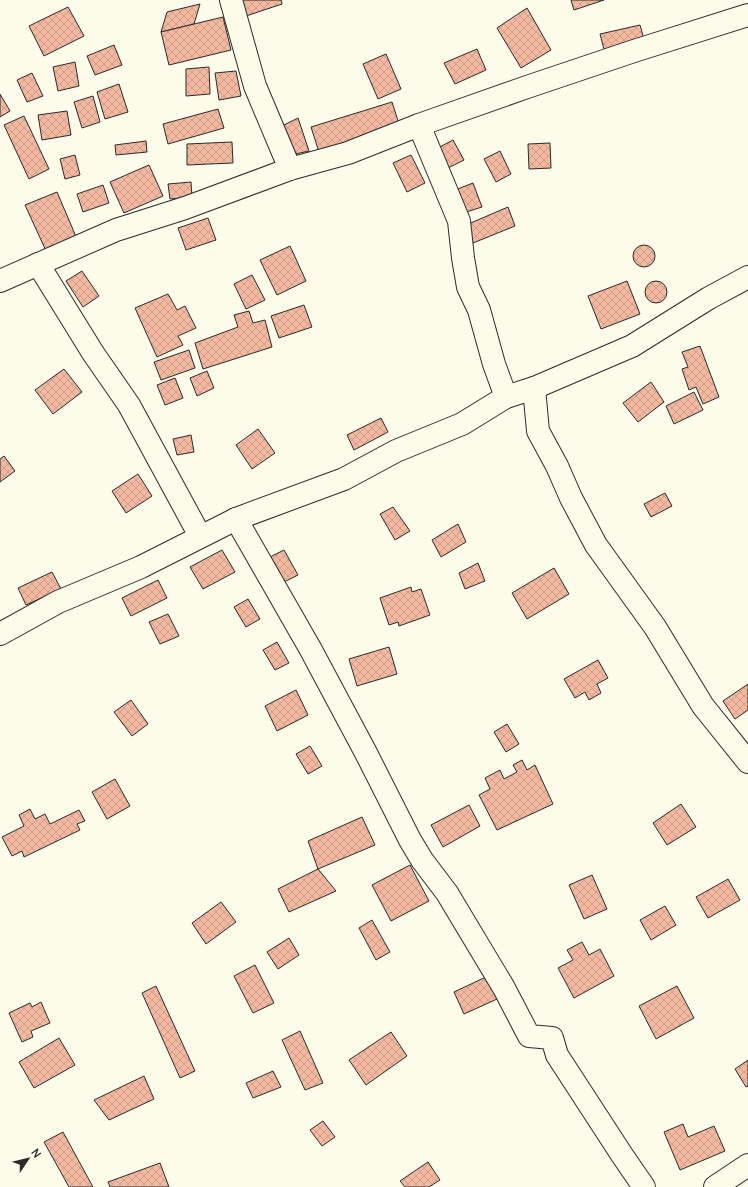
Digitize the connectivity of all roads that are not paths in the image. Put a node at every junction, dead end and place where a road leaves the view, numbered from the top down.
1 (231, 0) edge
2 (748, 15) edge
3 (419, 126) junction
4 (290, 169) junction
5 (38, 264) junction
6 (748, 277) edge
7 (0, 281) edge
8 (534, 388) junction
9 (506, 397) junction
10 (236, 519) junction
11 (200, 536) junction
12 (0, 634) edge
13 (748, 762) edge
14 (748, 1165) edge
15 (644, 1187) edge
16 (715, 1187) edge

1 - 4 street
2 - 3 street
3 - 4 street
3 - 9 street
4 - 5 street
5 - 7 street
5 - 11 street
6 - 8 street
8 - 9 street
8 - 13 street
9 - 10 street
10 - 11 street
10 - 15 street
11 - 12 street
14 - 16 street

